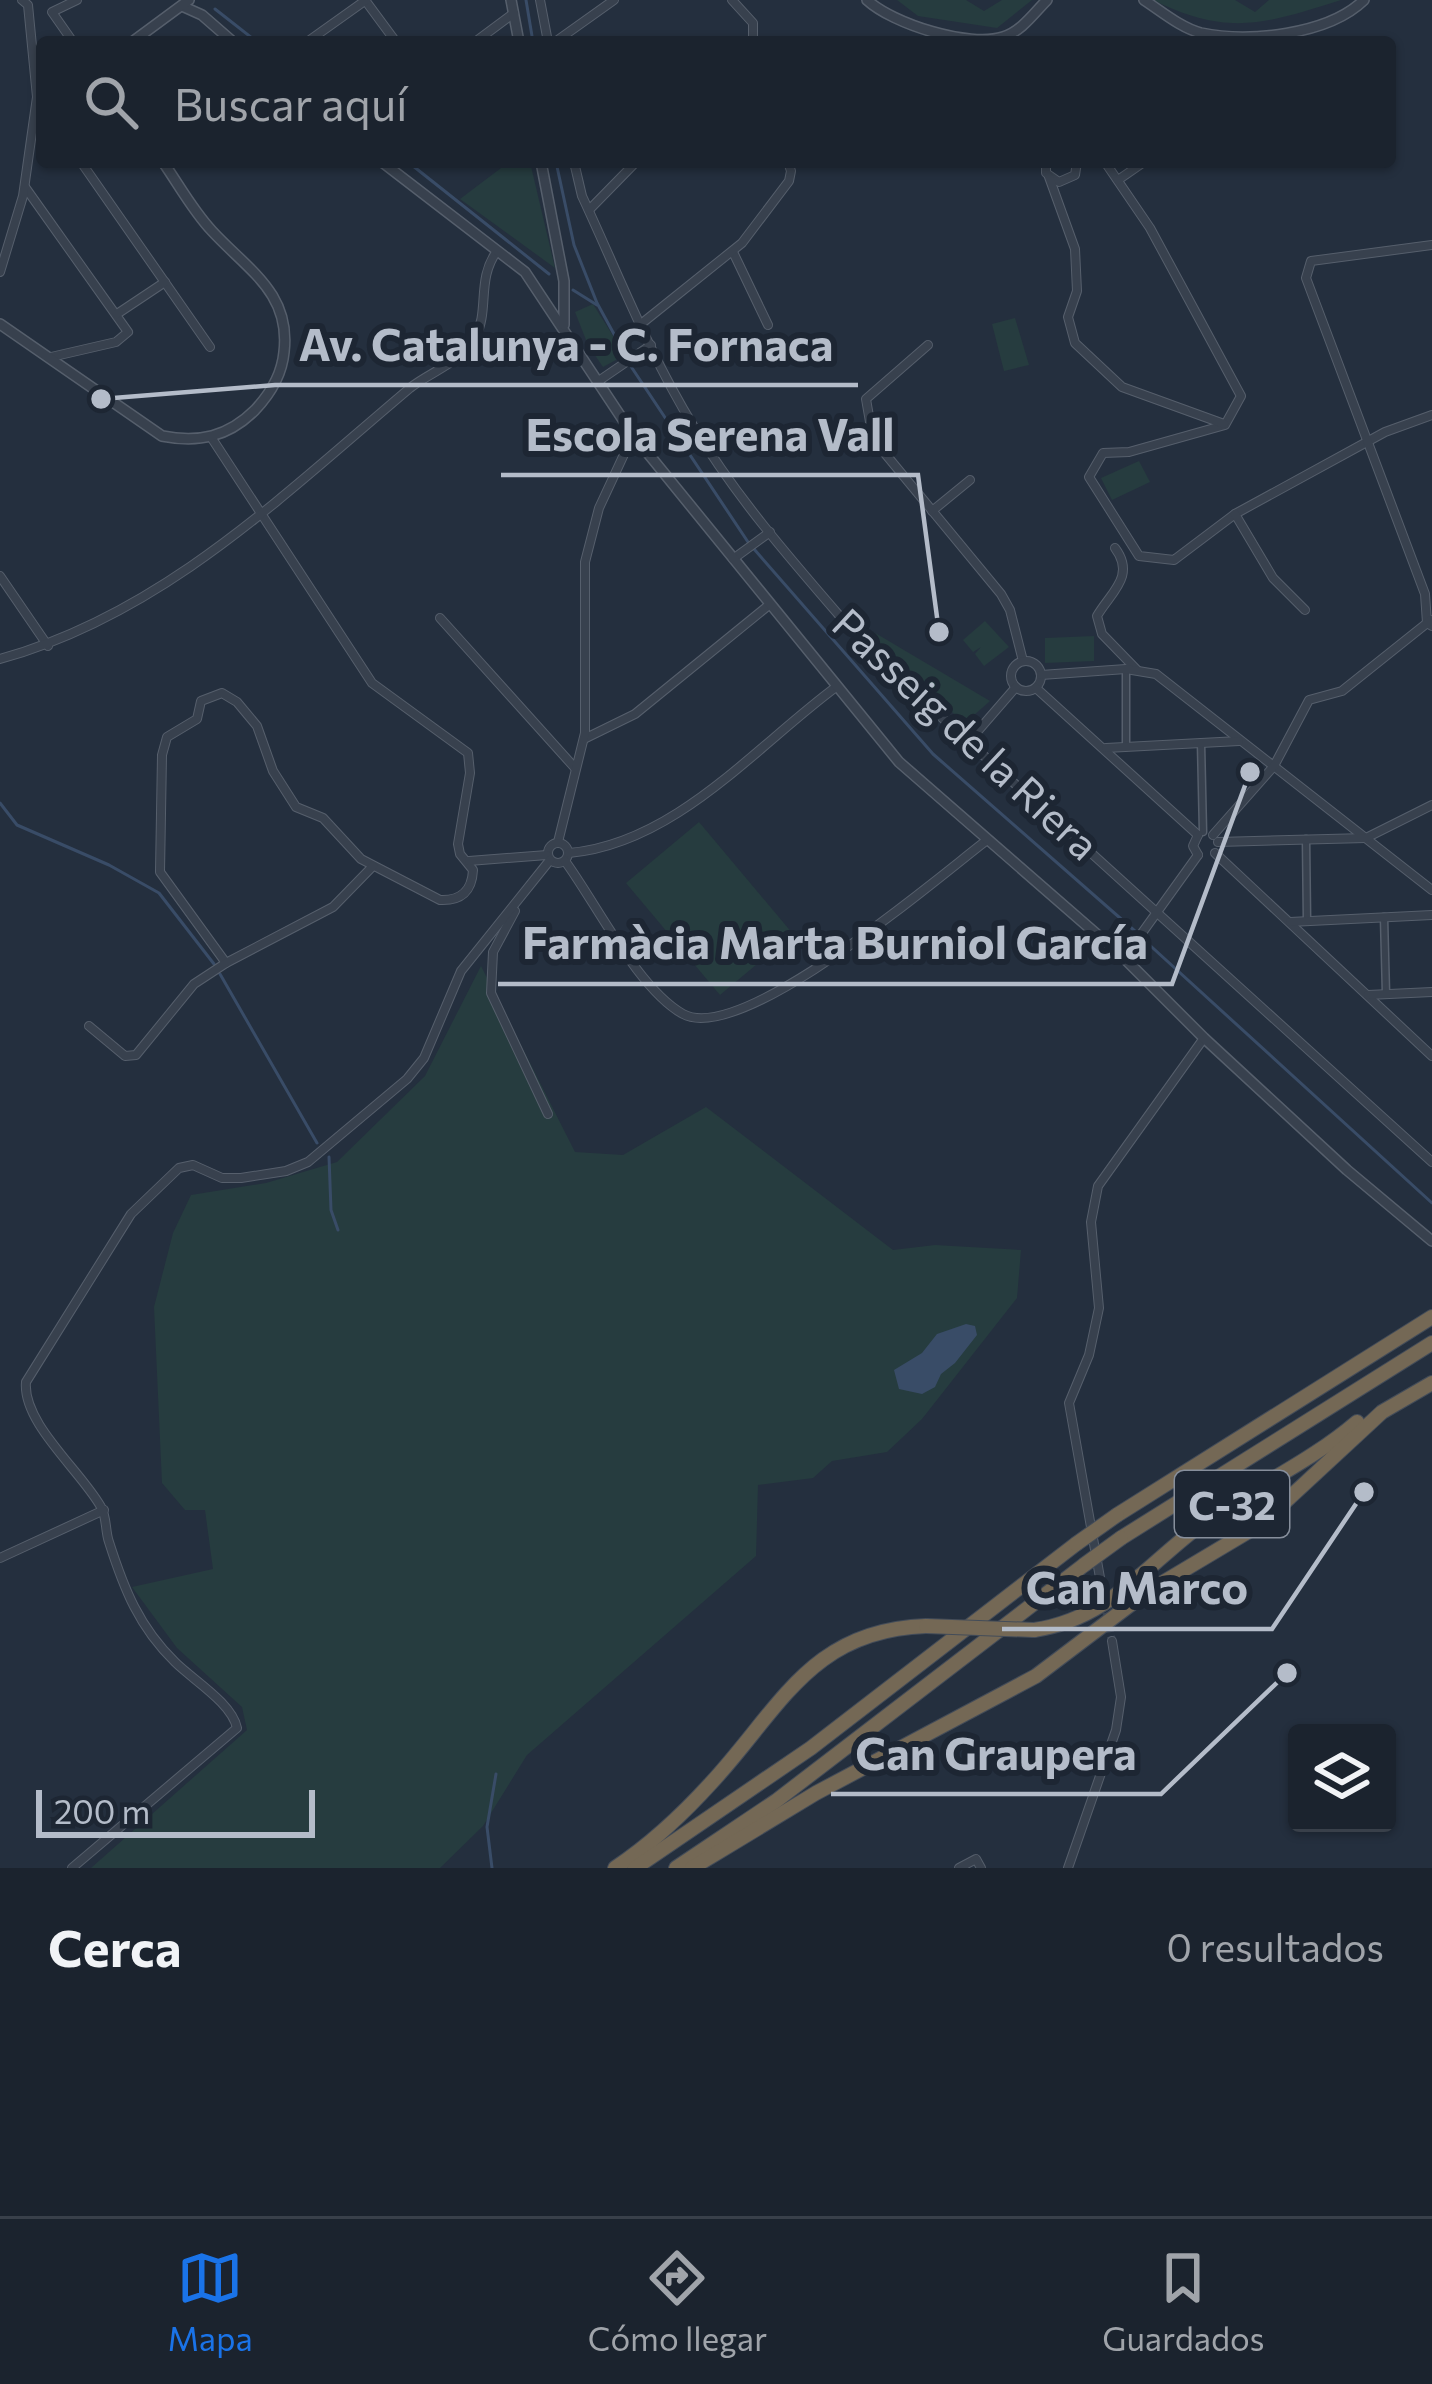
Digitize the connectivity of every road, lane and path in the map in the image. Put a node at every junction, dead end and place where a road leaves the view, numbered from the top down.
1 (22, 0) edge
2 (77, 0) edge
3 (365, 0) edge
4 (511, 0) edge
5 (540, 0) edge
6 (614, 0) edge
7 (732, 0) edge
8 (867, 0) edge
9 (1047, 0) edge
10 (1144, 0) edge
11 (1364, 0) edge
12 (186, 3) edge
13 (514, 13) junction
14 (69, 36) edge
15 (140, 36) edge
16 (226, 36) edge
17 (315, 36) edge
18 (391, 36) edge
19 (483, 36) edge
20 (518, 36) edge
21 (549, 36) edge
22 (560, 36) edge
23 (753, 36) edge
24 (964, 36) edge
25 (1006, 36) edge
26 (36, 77) edge
27 (36, 118) edge
28 (86, 168) edge
29 (167, 168) edge
30 (390, 168) edge
31 (543, 168) edge
32 (576, 168) edge
33 (630, 168) edge
34 (790, 168) edge
35 (1047, 168) edge
36 (1076, 168) edge
37 (1109, 168) edge
38 (1135, 168) edge
39 (1049, 177) junction
40 (1118, 180) junction
41 (24, 185) junction
42 (589, 210) junction
43 (1432, 245) edge
44 (496, 251) junction
45 (733, 252) junction
46 (0, 272) edge
47 (165, 283) junction
48 (117, 314) junction
49 (0, 324) edge
50 (640, 324) junction
51 (564, 325) junction
52 (768, 325) dead end
53 (652, 345) junction
54 (928, 345) dead end
55 (210, 347) dead end
56 (51, 358) junction
57 (600, 380) junction
58 (1432, 415) edge
59 (1225, 424) junction
60 (633, 435) junction
61 (211, 437) junction
62 (1368, 442) junction
63 (970, 479) dead end
64 (932, 511) junction
65 (1235, 514) junction
66 (260, 516) junction
67 (770, 532) junction
68 (1115, 548) dead end
69 (732, 560) junction
70 (0, 576) edge
71 (769, 605) junction
72 (1305, 610) dead end
73 (440, 617) dead end
74 (1430, 623) edge
75 (48, 646) junction
76 (0, 659) edge
77 (1023, 662) junction
78 (1126, 669) junction
79 (1138, 671) junction
80 (1041, 675) junction
81 (836, 686) junction
82 (1016, 687) junction
83 (1036, 688) junction
84 (583, 740) junction
85 (970, 740) junction
86 (1240, 741) junction
87 (1201, 743) junction
88 (1126, 747) junction
89 (1106, 748) junction
90 (1274, 766) junction
91 (575, 769) junction
92 (1432, 805) edge
93 (1208, 836) junction
94 (1366, 838) junction
95 (1306, 839) junction
96 (987, 840) junction
97 (558, 842) junction
98 (1215, 853) junction
99 (1198, 855) junction
100 (549, 857) junction
101 (567, 857) junction
102 (469, 861) junction
103 (373, 866) junction
104 (1432, 890) edge
105 (518, 904) junction
106 (1158, 911) junction
107 (1432, 915) edge
108 (1384, 917) junction
109 (1307, 921) junction
110 (1290, 922) junction
111 (1124, 958) junction
112 (226, 963) junction
113 (1432, 992) edge
114 (1386, 994) junction
115 (1367, 995) junction
116 (89, 1026) dead end
117 (1204, 1038) junction
118 (1432, 1056) edge
119 (548, 1114) dead end
120 (1432, 1162) edge
121 (1432, 1241) edge
122 (1432, 1317) edge
123 (1432, 1343) edge
124 (1432, 1379) edge
125 (104, 1510) junction
126 (0, 1558) edge
127 (1102, 1589) tunnel mouth
128 (1112, 1641) tunnel mouth
129 (71, 1868) edge
130 (615, 1868) edge
131 (635, 1868) edge
132 (676, 1868) edge
133 (692, 1868) edge
134 (959, 1868) edge
135 (980, 1868) edge
136 (1068, 1868) edge

1 - 26 street
2 - 14 street
3 - 17 street
3 - 18 street
4 - 13 street
5 - 21 street
6 - 22 street
7 - 23 street
8 - 24 street
9 - 25 street
10 - 11 street
12 - 15 street
12 - 16 street
13 - 19 street
13 - 20 street
27 - 41 street
28 - 47 street
29 - 61 street
30 - 44 street
31 - 51 street
32 - 42 street, Passeig de la Riera
33 - 42 street
34 - 45 street
35 - 39 street
36 - 39 street
37 - 40 street
38 - 40 street
39 - 59 street
40 - 59 street
41 - 46 street
41 - 48 street
42 - 50 street, Passeig de la Riera
43 - 62 street
44 - 51 street
44 - 66 street
45 - 50 street
45 - 52 street
47 - 48 street
47 - 55 street
48 - 56 street
49 - 56 street
50 - 53 street, Passeig de la Riera
51 - 57 street
53 - 57 street
53 - 67 street, Passeig de la Riera
54 - 64 street
56 - 61 street
57 - 60 street
58 - 62 street
59 - 65 street
60 - 69 street
60 - 84 street
61 - 66 street
62 - 65 street
62 - 74 street
63 - 64 street
64 - 77 street
65 - 72 street
66 - 75 street
66 - 102 street
67 - 69 street
67 - 85 street, Passeig de la Riera
68 - 79 street
69 - 71 street
70 - 75 street
71 - 81 street
71 - 84 street
73 - 91 street
74 - 90 street
75 - 76 street
77 - 80 street
77 - 82 street
78 - 79 street
78 - 80 street
78 - 88 street
79 - 86 street
80 - 83 street
81 - 96 street
81 - 101 street
82 - 83 street
82 - 85 street
83 - 89 street
84 - 91 street
85 - 106 street, Passeig de la Riera
86 - 87 street
86 - 90 street
87 - 88 street
87 - 93 street
88 - 89 street
89 - 93 street
90 - 93 street
90 - 94 street
91 - 97 street
92 - 94 street
93 - 95 street
93 - 98 street
93 - 99 street
94 - 95 street
94 - 104 street
95 - 109 street
96 - 101 street
96 - 111 street
97 - 100 street
97 - 101 street
98 - 99 street
98 - 110 street
99 - 106 street
100 - 101 street
100 - 102 street
100 - 105 street
102 - 103 street
103 - 112 street
103 - 112 street
105 - 119 street
105 - 125 street
106 - 111 street
106 - 120 street, Passeig de la Riera
107 - 108 street
108 - 109 street
108 - 114 street
109 - 110 street
110 - 115 street
111 - 117 street
112 - 116 street
113 - 114 street
114 - 115 street
115 - 118 street
117 - 121 street
117 - 127 street
122 - 131 highway, C-32, bridge
123 - 132 highway, C-32, bridge
124 - 130 highway, C-32, bridge
124 - 133 highway, C-32
125 - 126 street
125 - 129 street
128 - 136 street
134 - 135 street

